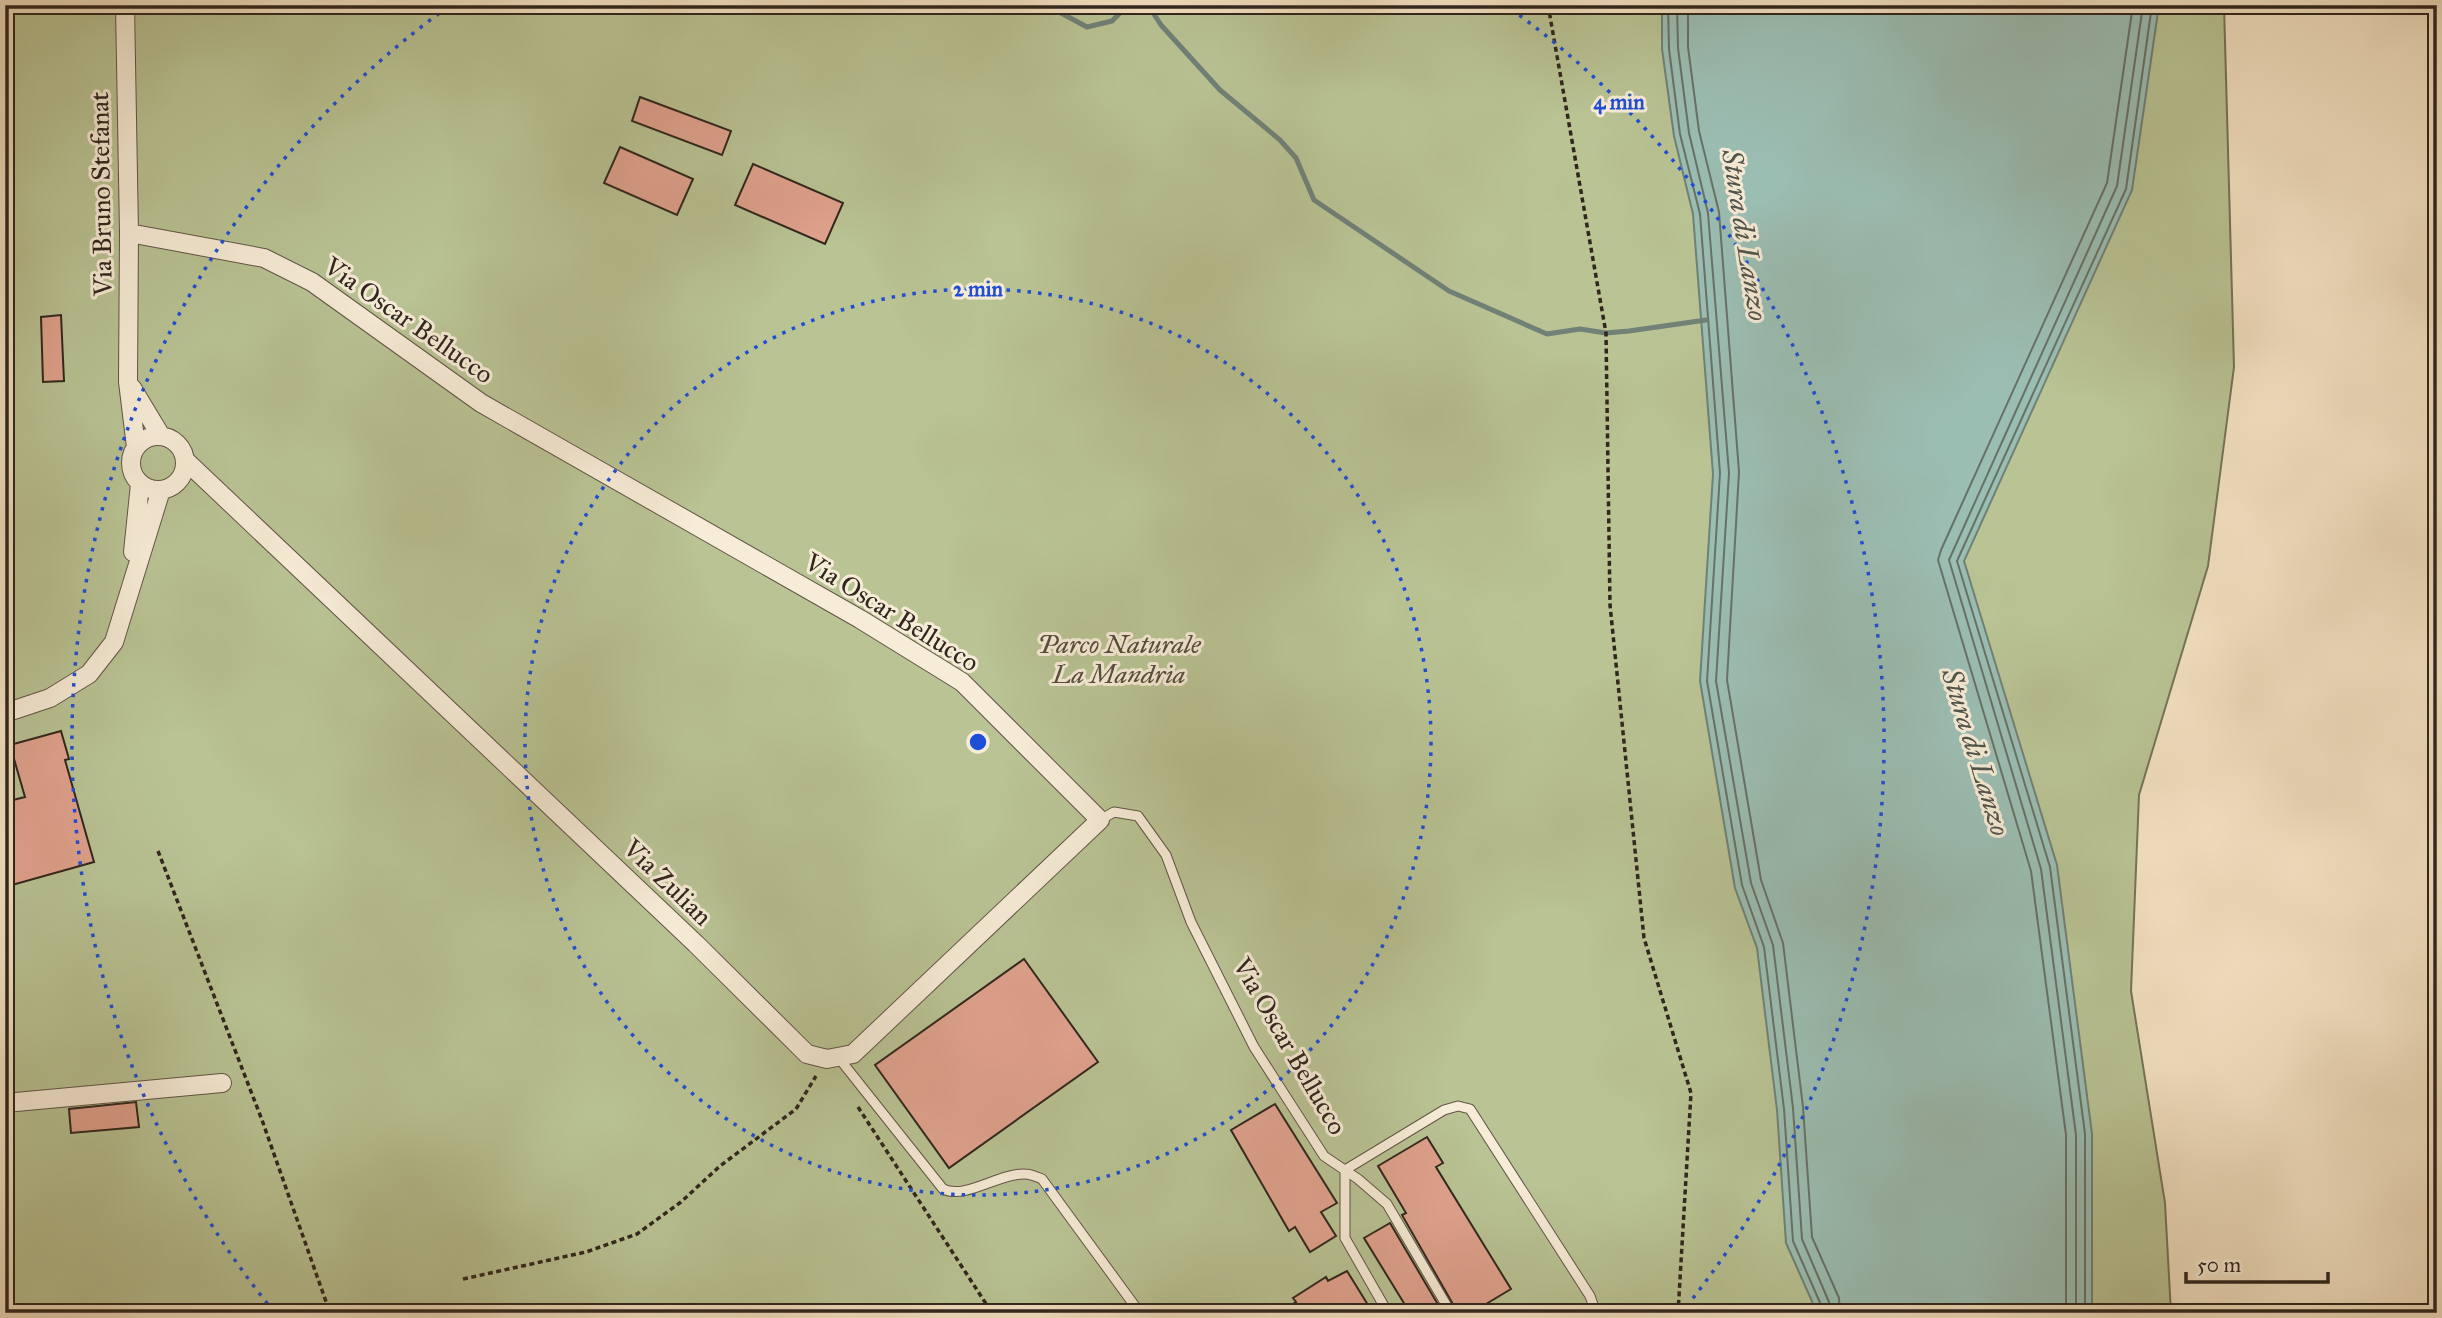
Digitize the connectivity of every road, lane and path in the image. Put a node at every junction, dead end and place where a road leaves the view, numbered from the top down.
1 (125, 5) edge
2 (1548, 5) edge
3 (130, 233) junction
4 (128, 382) junction
5 (161, 436) junction
6 (136, 447) junction
7 (184, 460) junction
8 (211, 483) junction
9 (140, 484) junction
10 (168, 487) junction
11 (130, 587) junction
12 (5, 713) edge
13 (1100, 820) junction
14 (158, 851) dead end
15 (833, 1058) junction
16 (222, 1083) dead end
17 (5, 1103) edge
18 (857, 1105) dead end
19 (1345, 1170) junction
20 (464, 1279) dead end
21 (330, 1313) edge
22 (992, 1313) edge
23 (1140, 1313) edge
24 (1388, 1313) edge
25 (1451, 1313) edge
26 (1596, 1313) edge
27 (1678, 1313) edge

1 - 3 street, Via Bruno Stefanat
2 - 27 path
3 - 4 street, Via Bruno Stefanat
3 - 13 street, Via Oscar Bellucco
4 - 5 street
4 - 6 street, Via Bruno Stefanat
5 - 6 street
5 - 7 street
6 - 9 street
7 - 8 street, Via Zulian
7 - 10 street
8 - 10 street
8 - 15 street, Via Zulian
9 - 10 street
9 - 11 street
10 - 11 street
11 - 12 street
13 - 15 street
13 - 19 lane, Via Oscar Bellucco
14 - 21 path
15 - 20 path
15 - 23 lane
16 - 17 street
18 - 22 path
19 - 24 lane, Via Oscar Bellucco
19 - 25 lane
19 - 26 lane

